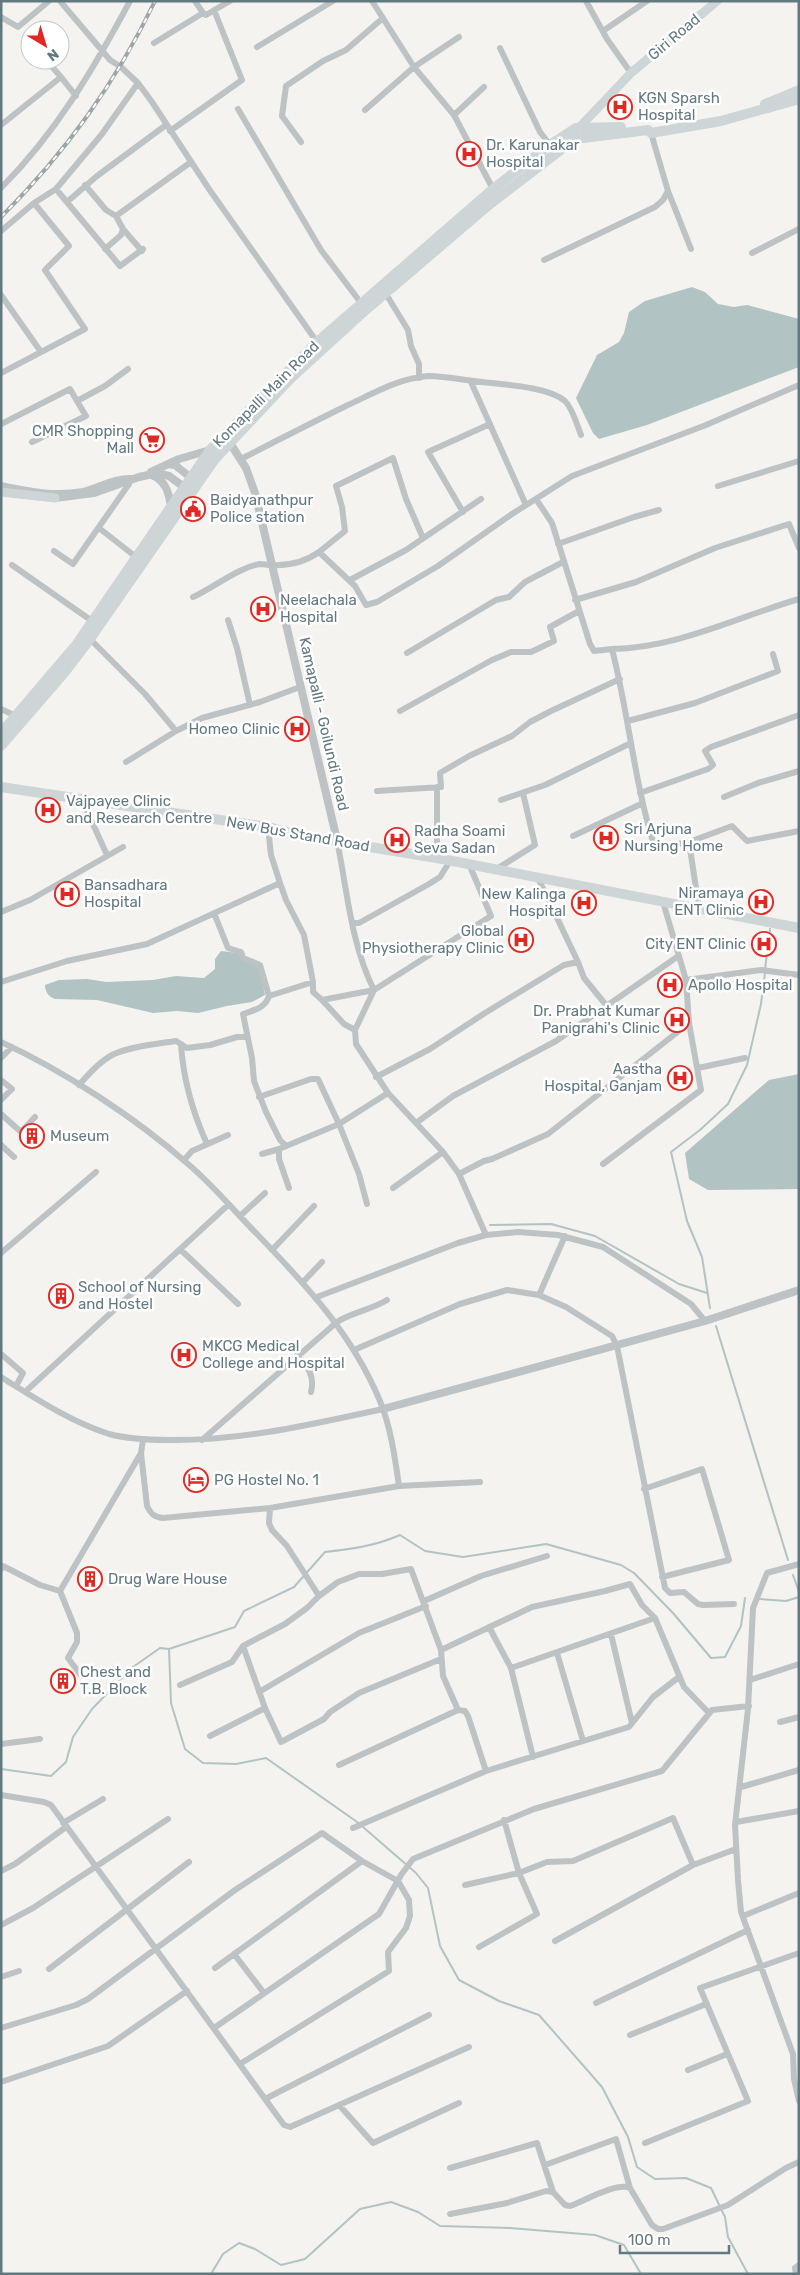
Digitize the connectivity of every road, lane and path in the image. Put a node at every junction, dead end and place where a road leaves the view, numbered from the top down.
1 (49, 1) edge
2 (60, 1) edge
3 (130, 1) edge
4 (195, 1) edge
5 (230, 1) edge
6 (333, 1) edge
7 (372, 1) edge
8 (586, 1) edge
9 (717, 1) edge
10 (646, 2) edge
11 (214, 10) junction
12 (203, 13) junction
13 (1, 17) edge
14 (383, 18) junction
15 (602, 31) junction
16 (459, 37) dead end
17 (154, 43) dead end
18 (257, 47) dead end
19 (500, 48) dead end
20 (103, 52) junction
21 (414, 67) junction
22 (54, 70) edge
23 (631, 73) junction
24 (61, 78) junction
25 (138, 83) junction
26 (484, 88) dead end
27 (799, 90) edge
28 (76, 96) junction
29 (799, 99) edge
30 (238, 109) dead end
31 (365, 110) dead end
32 (454, 115) junction
33 (1, 125) edge
34 (168, 128) junction
35 (576, 128) junction
36 (651, 129) junction
37 (575, 139) junction
38 (301, 142) dead end
39 (550, 145) junction
40 (191, 162) junction
41 (85, 185) junction
42 (1, 188) edge
43 (56, 189) junction
44 (493, 190) junction
45 (668, 191) junction
46 (67, 202) junction
47 (34, 203) junction
48 (116, 216) junction
49 (124, 229) junction
50 (799, 229) edge
51 (1, 232) edge
52 (105, 249) junction
53 (691, 249) dead end
54 (752, 253) dead end
55 (544, 260) dead end
56 (386, 294) junction
57 (1, 295) edge
58 (360, 303) junction
59 (317, 342) junction
60 (41, 352) junction
61 (128, 369) dead end
62 (1, 372) edge
63 (419, 378) junction
64 (471, 382) junction
65 (799, 386) edge
66 (77, 401) junction
67 (1, 424) edge
68 (490, 424) junction
69 (581, 435) dead end
70 (32, 442) dead end
71 (230, 443) junction
72 (210, 450) junction
73 (241, 459) junction
74 (799, 461) edge
75 (168, 464) junction
76 (146, 475) junction
77 (190, 477) junction
78 (131, 482) junction
79 (1, 485) edge
80 (718, 486) dead end
81 (188, 489) junction
82 (1, 492) edge
83 (55, 498) joint
84 (481, 499) dead end
85 (536, 499) junction
86 (526, 505) junction
87 (170, 507) junction
88 (659, 510) dead end
89 (463, 512) junction
90 (99, 528) junction
91 (423, 538) junction
92 (558, 544) junction
93 (799, 548) edge
94 (54, 551) dead end
95 (319, 552) junction
96 (136, 557) junction
97 (563, 562) junction
98 (12, 565) dead end
99 (272, 565) junction
100 (350, 580) junction
101 (193, 597) dead end
102 (799, 599) edge
103 (575, 600) junction
104 (579, 611) junction
105 (228, 620) dead end
106 (92, 621) junction
107 (90, 639) junction
108 (612, 649) junction
109 (407, 653) dead end
110 (773, 654) dead end
111 (620, 679) junction
112 (300, 687) junction
113 (250, 705) junction
114 (1, 709) edge
115 (400, 710) dead end
116 (799, 715) edge
117 (20, 718) junction
118 (628, 721) junction
119 (176, 731) junction
120 (1, 733) edge
121 (631, 743) junction
122 (1, 746) edge
123 (126, 762) dead end
124 (799, 770) edge
125 (437, 786) junction
126 (1, 788) edge
127 (377, 791) dead end
128 (523, 793) junction
129 (640, 793) junction
130 (724, 797) dead end
131 (82, 800) junction
132 (501, 800) dead end
133 (641, 804) junction
134 (268, 827) junction
135 (799, 831) edge
136 (573, 836) dead end
137 (337, 840) junction
138 (689, 842) junction
139 (123, 847) dead end
140 (107, 854) junction
141 (437, 858) junction
142 (450, 862) junction
143 (469, 864) junction
144 (495, 870) junction
145 (538, 878) junction
146 (280, 883) junction
147 (663, 902) junction
148 (699, 908) junction
149 (1, 912) edge
150 (214, 914) junction
151 (354, 923) junction
152 (799, 928) edge
153 (677, 957) junction
154 (578, 962) junction
155 (799, 975) edge
156 (686, 980) junction
157 (1, 982) edge
158 (313, 982) junction
159 (374, 990) junction
160 (269, 996) junction
161 (322, 1000) junction
162 (606, 1005) junction
163 (689, 1022) junction
164 (355, 1030) junction
165 (246, 1037) junction
166 (1, 1042) edge
167 (181, 1044) junction
168 (12, 1047) junction
169 (1, 1058) edge
170 (745, 1058) dead end
171 (698, 1068) junction
172 (376, 1077) junction
173 (1, 1080) edge
174 (79, 1085) junction
175 (388, 1093) junction
176 (259, 1096) junction
177 (1, 1100) edge
178 (2, 1117) edge
179 (35, 1117) dead end
180 (416, 1123) junction
181 (339, 1124) junction
182 (228, 1135) dead end
183 (207, 1144) junction
184 (1, 1145) edge
185 (285, 1145) junction
186 (279, 1149) junction
187 (443, 1152) junction
188 (262, 1154) dead end
189 (14, 1158) dead end
190 (184, 1160) junction
191 (603, 1164) dead end
192 (96, 1172) dead end
193 (459, 1174) junction
194 (289, 1188) dead end
195 (393, 1188) dead end
196 (264, 1193) dead end
197 (367, 1204) dead end
198 (228, 1205) junction
199 (314, 1206) dead end
200 (240, 1216) junction
201 (486, 1235) junction
202 (565, 1236) junction
203 (182, 1250) junction
204 (272, 1250) junction
205 (1, 1252) edge
206 (322, 1262) dead end
207 (302, 1282) junction
208 (799, 1290) edge
209 (539, 1295) junction
210 (317, 1297) junction
211 (387, 1300) dead end
212 (238, 1304) dead end
213 (705, 1321) junction
214 (337, 1322) junction
215 (617, 1346) junction
216 (354, 1350) junction
217 (1, 1354) edge
218 (298, 1355) junction
219 (3, 1378) edge
220 (16, 1386) junction
221 (1, 1387) edge
222 (25, 1392) junction
223 (311, 1392) dead end
224 (383, 1409) junction
225 (143, 1440) junction
226 (202, 1440) junction
227 (141, 1453) junction
228 (480, 1482) dead end
229 (399, 1486) junction
230 (644, 1489) junction
231 (270, 1508) junction
232 (547, 1556) dead end
233 (799, 1564) edge
234 (1, 1569) edge
235 (662, 1577) junction
236 (60, 1591) junction
237 (319, 1596) junction
238 (425, 1604) junction
239 (734, 1604) dead end
240 (654, 1618) junction
241 (489, 1627) junction
242 (611, 1634) junction
243 (244, 1646) junction
244 (442, 1650) junction
245 (557, 1653) junction
246 (441, 1659) junction
247 (799, 1664) edge
248 (511, 1668) junction
249 (80, 1674) dead end
250 (679, 1677) junction
251 (750, 1680) junction
252 (180, 1685) dead end
253 (259, 1692) junction
254 (749, 1706) junction
255 (265, 1708) junction
256 (458, 1710) junction
257 (709, 1713) junction
258 (799, 1717) edge
259 (780, 1722) dead end
260 (632, 1723) junction
261 (210, 1736) dead end
262 (40, 1739) dead end
263 (583, 1741) junction
264 (1, 1744) edge
265 (533, 1757) junction
266 (339, 1765) dead end
267 (799, 1770) edge
268 (486, 1771) junction
269 (741, 1787) junction
270 (1, 1795) edge
271 (103, 1799) dead end
272 (799, 1811) edge
273 (168, 1819) dead end
274 (504, 1820) junction
275 (736, 1822) junction
276 (65, 1825) junction
277 (353, 1828) dead end
278 (736, 1848) junction
279 (362, 1861) junction
280 (189, 1862) dead end
281 (694, 1865) junction
282 (96, 1867) junction
283 (1, 1871) edge
284 (519, 1873) junction
285 (399, 1878) junction
286 (465, 1885) dead end
287 (799, 1893) edge
288 (126, 1908) junction
289 (743, 1916) junction
290 (1, 1925) edge
291 (748, 1930) junction
292 (555, 1941) dead end
293 (479, 1947) dead end
294 (156, 1948) junction
295 (799, 1953) edge
296 (234, 1954) junction
297 (761, 1967) junction
298 (214, 1968) dead end
299 (48, 1969) dead end
300 (19, 1972) dead end
301 (1, 1977) edge
302 (187, 1991) junction
303 (264, 1993) junction
304 (596, 2003) dead end
305 (706, 2004) junction
306 (429, 2015) dead end
307 (1, 2028) edge
308 (214, 2028) junction
309 (630, 2036) dead end
310 (469, 2047) dead end
311 (728, 2054) junction
312 (796, 2058) edge
313 (240, 2064) junction
314 (688, 2070) dead end
315 (1, 2082) edge
316 (265, 2099) junction
317 (799, 2101) edge
318 (459, 2103) dead end
319 (339, 2105) junction
320 (645, 2143) dead end
321 (799, 2162) edge
322 (545, 2165) junction
323 (450, 2168) dead end
324 (630, 2188) junction
325 (554, 2192) junction
326 (450, 2214) dead end
327 (799, 2265) edge
328 (795, 2273) edge

1 - 13 street
2 - 20 street
3 - 20 street
4 - 12 street
5 - 11 street
6 - 18 street
7 - 14 street
8 - 15 street
9 - 23 main road, Giri Road
10 - 15 street
11 - 12 street
11 - 34 street
12 - 17 street
14 - 21 street
14 - 38 street
15 - 23 street
16 - 21 street
19 - 39 street
20 - 25 street
20 - 28 street
21 - 31 street
21 - 32 street
22 - 24 street
23 - 35 main road, Giri Road
24 - 28 street
24 - 33 street
25 - 34 street
25 - 43 street
26 - 32 street
27 - 36 main road
28 - 42 street
29 - 36 main road
30 - 58 street
32 - 44 street
34 - 40 street
34 - 41 street
35 - 36 main road
35 - 37 main road
35 - 39 main road, Komapalli Main Road
36 - 37 main road
36 - 45 street
37 - 56 main road
39 - 44 main road, Komapalli Main Road
40 - 48 street
40 - 59 street
41 - 46 street
41 - 48 street
43 - 46 street
43 - 47 street
44 - 58 main road, Komapalli Main Road
45 - 53 street
45 - 55 street
46 - 52 street
47 - 51 street
47 - 60 street
48 - 49 street
49 - 52 street
49 - 52 street
50 - 54 street
56 - 63 street
56 - 71 main road
57 - 60 street
58 - 59 main road, Komapalli Main Road
59 - 72 main road, Komapalli Main Road
60 - 62 street
61 - 66 street
63 - 64 street
63 - 73 street
64 - 68 street
64 - 69 street
65 - 85 street
66 - 67 street
66 - 70 street
68 - 86 street
68 - 89 street
71 - 73 street, Kamapalli - Goilundi Road
71 - 81 main road
72 - 75 street
72 - 77 main road, Komapalli Main Road
73 - 99 street, Kamapalli - Goilundi Road
74 - 80 street
75 - 76 street
75 - 77 street
76 - 78 street
76 - 81 street
76 - 87 street
77 - 81 main road, Komapalli Main Road
78 - 79 street
78 - 83 street
78 - 90 street
81 - 87 main road, Komapalli Main Road
81 - 107 main road
82 - 83 main road
84 - 89 street
85 - 86 street
85 - 92 street
86 - 100 street
87 - 96 main road, Komapalli Main Road
88 - 92 street
89 - 91 street
90 - 94 street
90 - 96 street
91 - 95 street
91 - 100 street
92 - 97 street
93 - 103 street
95 - 99 street
95 - 100 street
96 - 106 main road, Komapalli Main Road
97 - 103 street
97 - 109 street
98 - 106 street
99 - 101 street
99 - 112 street, Kamapalli - Goilundi Road
102 - 108 street
103 - 104 street
104 - 108 street
104 - 115 street
105 - 113 street
106 - 117 main road, Komapalli Main Road
107 - 117 main road
107 - 119 street
108 - 111 street
110 - 118 street
111 - 118 street
111 - 125 street
112 - 113 street
112 - 137 street, Kamapalli - Goilundi Road
113 - 119 street
114 - 117 street
116 - 129 street
117 - 120 main road
117 - 122 main road
118 - 121 street
119 - 123 street
121 - 128 street
121 - 129 street
124 - 130 street
125 - 127 street
125 - 141 street
126 - 131 main road, New Bus Stand Road
128 - 132 street
128 - 144 street
129 - 133 street
131 - 134 main road, New Bus Stand Road
131 - 140 street
133 - 136 street
133 - 138 street
134 - 137 main road, New Bus Stand Road
134 - 146 street
135 - 138 street
137 - 141 main road, New Bus Stand Road
137 - 151 street
138 - 148 street
139 - 140 street
140 - 149 street
141 - 142 main road, New Bus Stand Road
142 - 143 main road, New Bus Stand Road
142 - 151 street
143 - 144 main road, New Bus Stand Road
143 - 159 street
144 - 145 main road, New Bus Stand Road
145 - 147 main road, New Bus Stand Road
145 - 154 street
146 - 150 street
146 - 158 street
147 - 148 main road, New Bus Stand Road
147 - 153 street
148 - 152 main road, New Bus Stand Road
150 - 157 street
150 - 160 street
151 - 159 street
153 - 156 street
153 - 162 street
154 - 162 street
154 - 172 street
155 - 156 street
156 - 163 street
158 - 160 street
158 - 161 street
159 - 161 street
159 - 164 street
160 - 165 street
161 - 164 street
162 - 180 street
163 - 171 street
163 - 193 street
164 - 172 street
165 - 167 street
165 - 176 street
166 - 168 street
167 - 174 street
167 - 183 street
168 - 169 street
168 - 174 street
170 - 171 street
171 - 191 street
172 - 175 street
173 - 177 street
174 - 190 street
175 - 180 street
175 - 181 street
176 - 181 street
176 - 185 street
178 - 179 street
180 - 187 street
181 - 185 street
181 - 197 street
182 - 183 street
183 - 190 street
184 - 189 street
185 - 186 street
186 - 188 street
186 - 194 street
187 - 193 street
187 - 195 street
190 - 198 street
192 - 205 street
193 - 201 street
196 - 200 street
198 - 200 street
198 - 203 street
199 - 204 street
200 - 204 street
201 - 202 street
201 - 210 street
202 - 209 street
202 - 213 street
203 - 212 street
203 - 222 street
204 - 207 street
206 - 207 street
207 - 210 street
208 - 213 street
209 - 215 street
209 - 216 street
210 - 214 street
211 - 214 street
213 - 215 street
214 - 216 street
214 - 218 street
215 - 224 street
215 - 230 street
216 - 224 street
217 - 220 street
218 - 223 street
218 - 226 street
219 - 220 street
219 - 221 street
220 - 222 street
222 - 225 street
224 - 226 street
224 - 229 street
225 - 226 street
225 - 227 street
227 - 231 street
227 - 236 street
228 - 229 street
229 - 231 street
230 - 235 street
230 - 235 street
231 - 237 street
232 - 238 street
233 - 251 street
234 - 236 street
235 - 239 street
236 - 249 street
237 - 238 street
237 - 243 street
238 - 244 street
238 - 253 street
240 - 241 street
240 - 242 street
240 - 250 street
241 - 244 street
241 - 248 street
242 - 245 street
242 - 260 street
243 - 252 street
243 - 253 street
244 - 246 street
245 - 248 street
245 - 263 street
246 - 255 street
246 - 256 street
247 - 251 street
248 - 265 street
250 - 257 street
250 - 260 street
251 - 254 street
253 - 255 street
254 - 257 street
254 - 269 street
255 - 261 street
256 - 266 street
256 - 268 street
257 - 274 street
258 - 259 street
260 - 263 street
262 - 264 street
263 - 265 street
265 - 268 street
267 - 269 street
268 - 277 street
269 - 275 street
270 - 276 street
271 - 276 street
272 - 275 street
273 - 282 street
274 - 284 street
274 - 285 street
275 - 278 street
276 - 282 street
276 - 283 street
278 - 281 street
278 - 289 street
279 - 285 street
279 - 294 street
279 - 296 street
280 - 288 street
281 - 284 street
281 - 292 street
282 - 288 street
282 - 290 street
284 - 286 street
284 - 293 street
285 - 303 street
285 - 313 street
287 - 289 street
288 - 294 street
288 - 299 street
289 - 291 street
291 - 297 street
291 - 304 street
294 - 302 street
294 - 307 street
295 - 297 street
296 - 298 street
296 - 303 street
297 - 305 street
297 - 312 street
300 - 301 street
302 - 308 street
302 - 315 street
303 - 308 street
305 - 309 street
305 - 311 street
306 - 316 street
308 - 313 street
310 - 319 street
311 - 314 street
311 - 320 street
312 - 317 street
313 - 316 street
316 - 319 street
318 - 319 street
321 - 324 street
322 - 323 street
322 - 324 street
322 - 325 street
324 - 325 street
325 - 326 street
327 - 328 street

